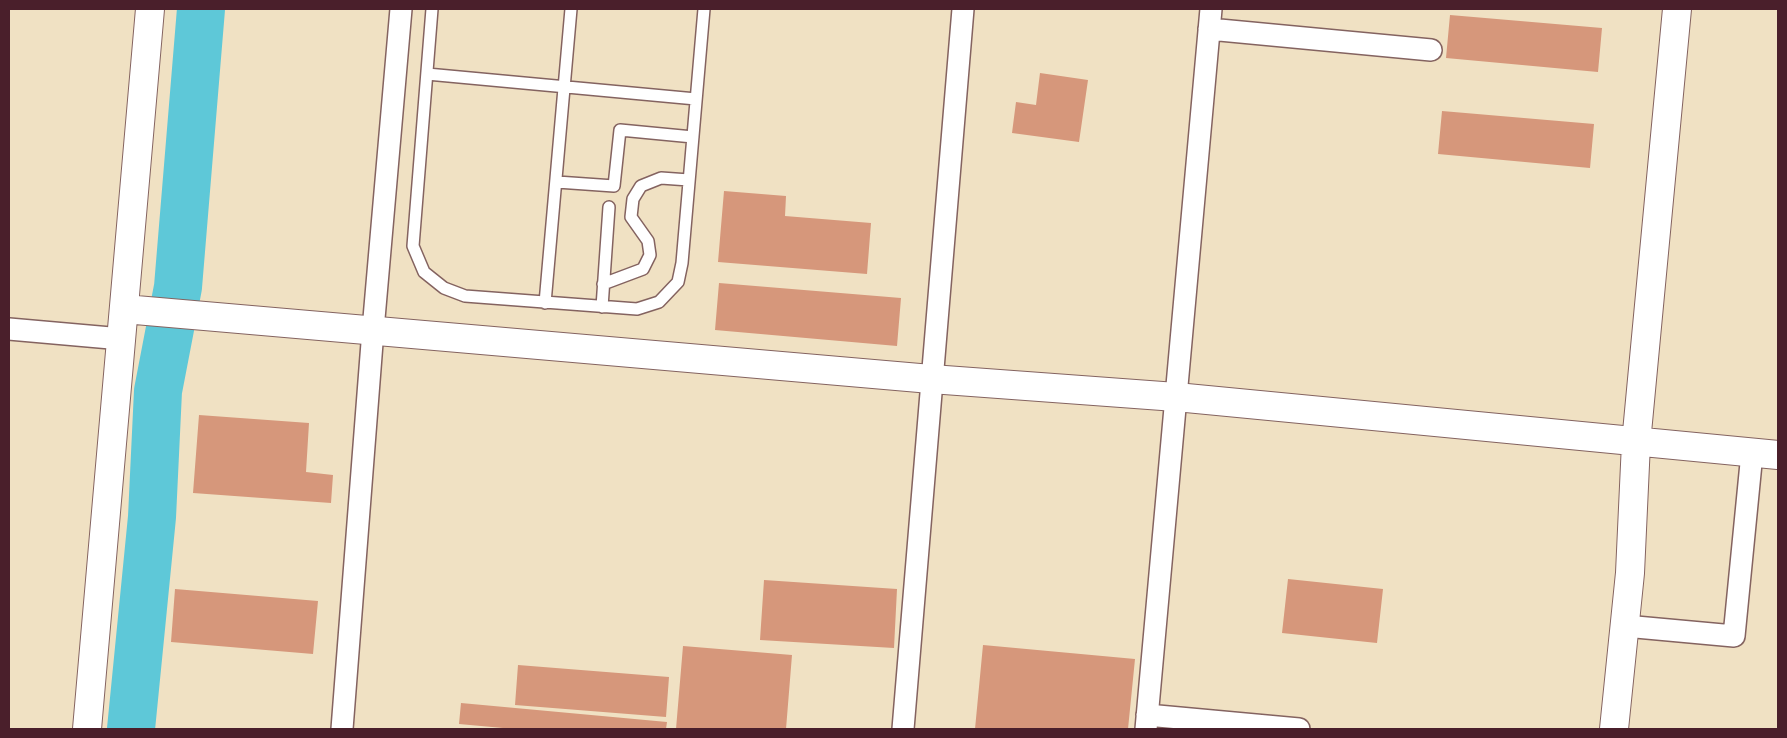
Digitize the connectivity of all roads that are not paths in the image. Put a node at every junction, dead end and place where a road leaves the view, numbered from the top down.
1 (150, 9) edge
2 (401, 9) edge
3 (432, 9) edge
4 (572, 9) edge
5 (704, 9) edge
6 (963, 9) edge
7 (1677, 9) edge
8 (1210, 19) edge
9 (1430, 50) dead end
10 (427, 74) junction
11 (566, 87) junction
12 (696, 99) junction
13 (693, 137) junction
14 (689, 180) junction
15 (557, 182) junction
16 (609, 207) dead end
17 (603, 284) junction
18 (545, 303) junction
19 (602, 307) junction
20 (124, 309) junction
21 (9, 329) edge
22 (372, 330) junction
23 (122, 339) junction
24 (931, 379) junction
25 (1176, 397) junction
26 (1636, 443) junction
27 (1765, 454) edge
28 (1625, 626) junction
29 (1147, 722) edge
30 (87, 729) edge
31 (342, 729) edge
32 (903, 729) edge
33 (1298, 729) edge
34 (1614, 729) edge

1 - 20 street
2 - 22 street
3 - 10 lane
4 - 11 lane
5 - 12 lane
6 - 24 street
7 - 26 street
8 - 9 street
8 - 25 street
10 - 11 lane
10 - 18 lane
11 - 12 lane
11 - 15 lane
12 - 13 lane
13 - 14 lane
13 - 15 lane
14 - 17 lane
14 - 19 lane
15 - 18 lane
16 - 17 lane
17 - 19 lane
18 - 19 lane
20 - 22 street
20 - 23 street
21 - 23 street
22 - 24 street
22 - 31 street
23 - 30 street
24 - 25 street
24 - 32 street
25 - 26 street
25 - 29 street
26 - 27 street
26 - 28 street
27 - 28 street
28 - 34 street
29 - 33 street

